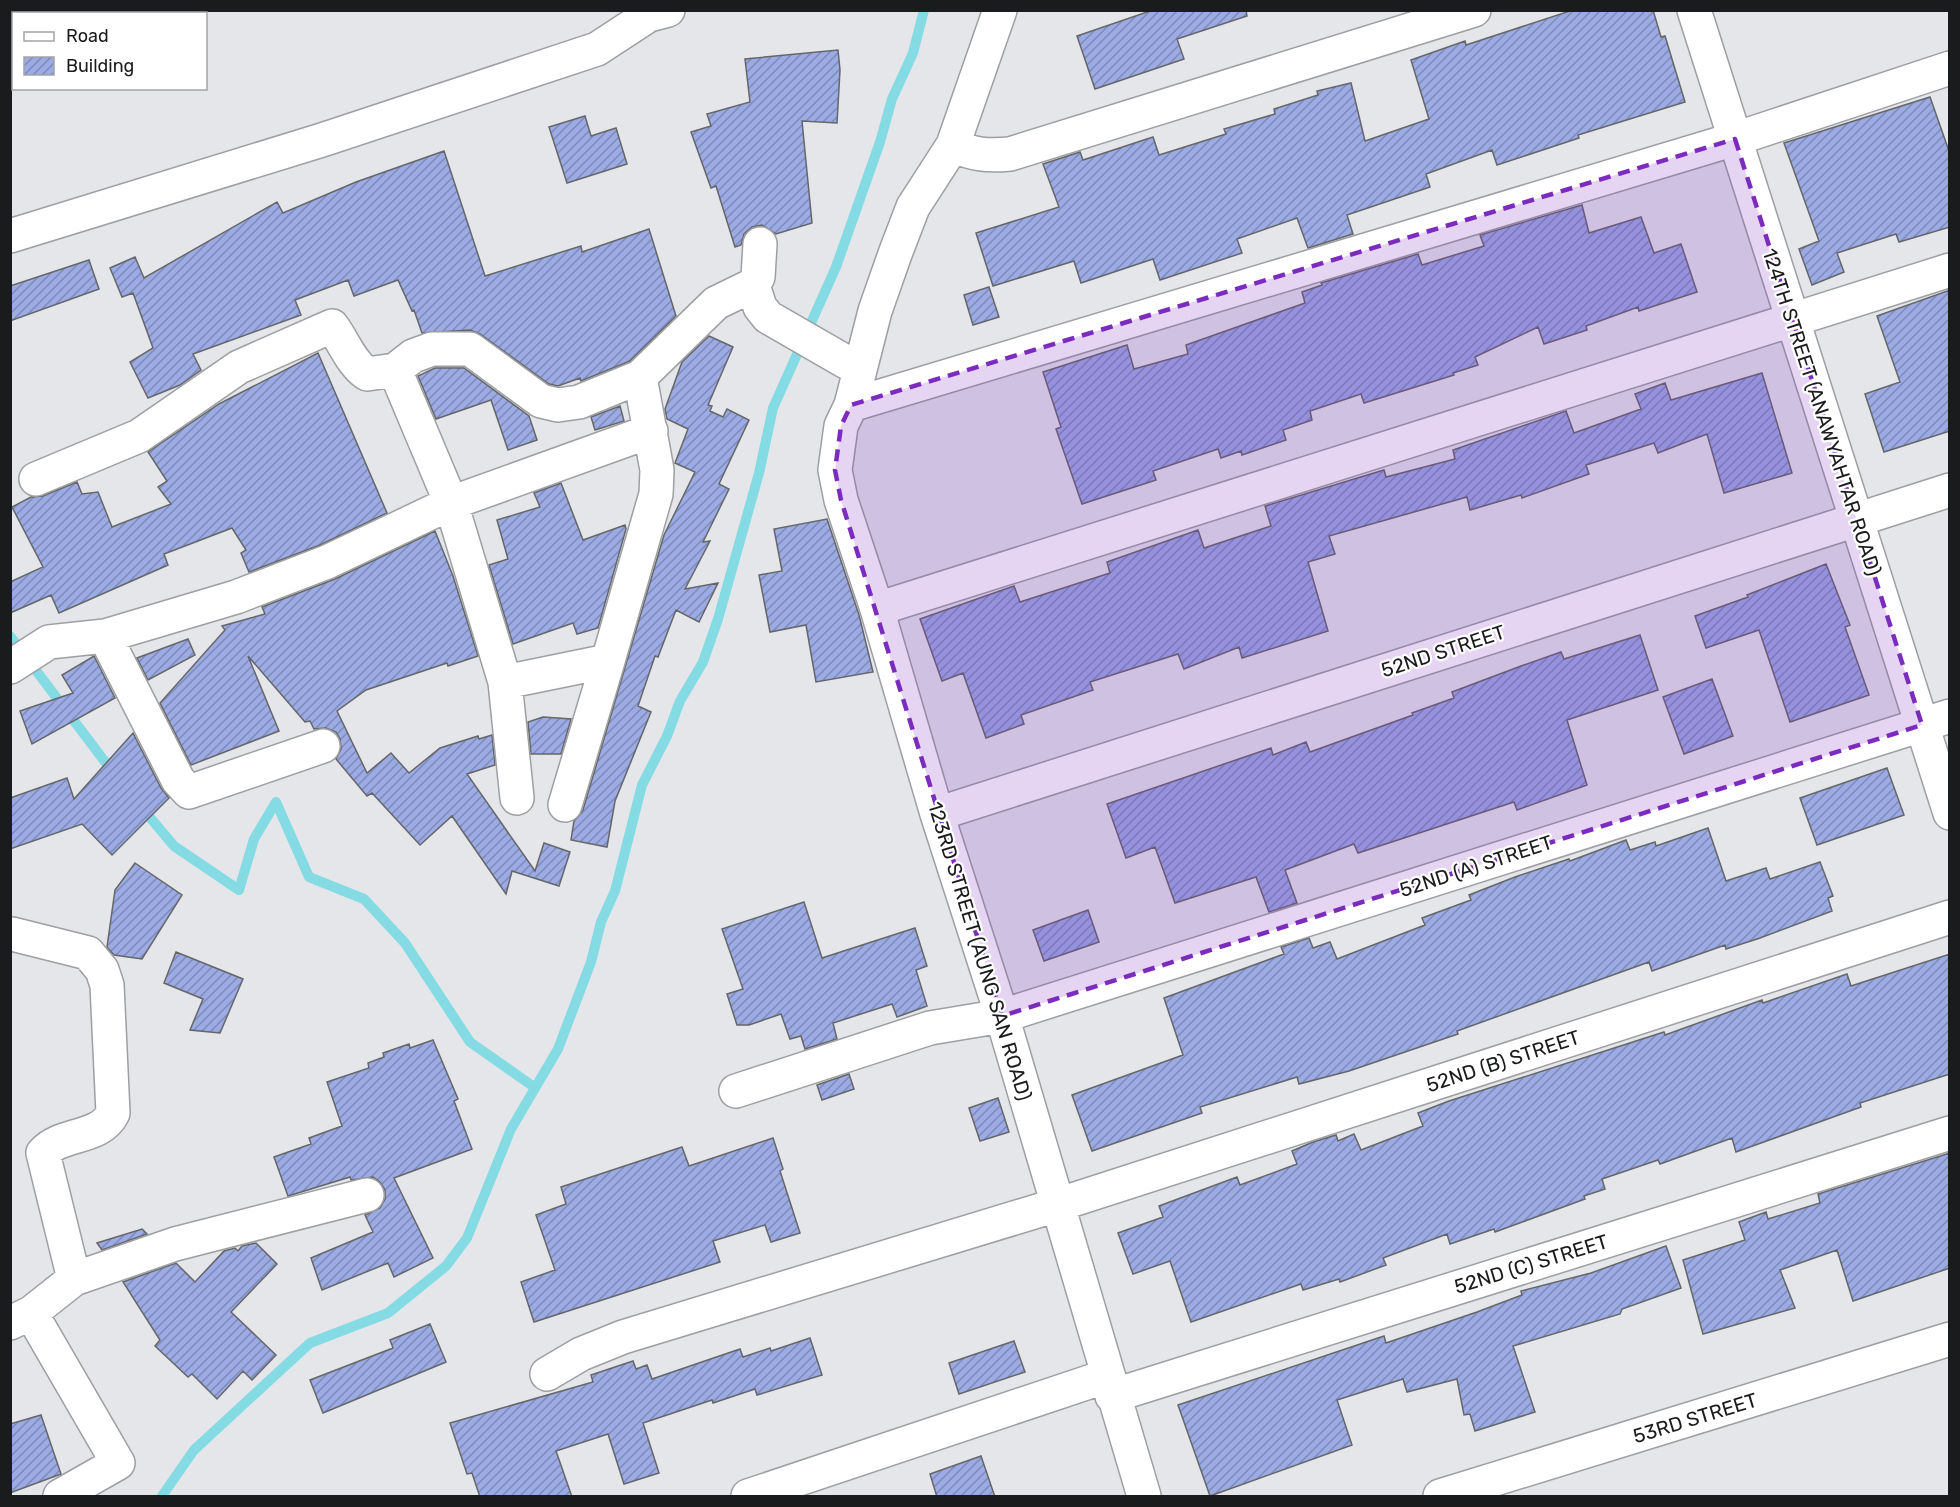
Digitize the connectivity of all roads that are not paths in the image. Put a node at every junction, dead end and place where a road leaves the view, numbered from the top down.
1 (668, 10) edge
2 (1474, 10) edge
3 (1694, 10) edge
4 (994, 12) edge
5 (1950, 68) edge
6 (1735, 140) junction
7 (953, 145) junction
8 (10, 236) edge
9 (760, 244) dead end
10 (1950, 270) edge
11 (753, 285) junction
12 (1793, 321) junction
13 (853, 364) junction
14 (395, 370) junction
15 (640, 377) junction
16 (851, 405) junction
17 (651, 431) junction
18 (36, 479) dead end
19 (1950, 490) edge
20 (451, 503) junction
21 (1856, 519) junction
22 (877, 609) junction
23 (105, 636) junction
24 (21, 659) edge
25 (608, 661) junction
26 (505, 682) junction
27 (1936, 721) edge
28 (323, 746) dead end
29 (517, 798) dead end
30 (565, 805) dead end
31 (1950, 813) edge
32 (937, 814) junction
33 (1950, 917) edge
34 (12, 934) edge
35 (1002, 1016) junction
36 (736, 1091) dead end
37 (1950, 1133) edge
38 (367, 1195) dead end
39 (1057, 1205) junction
40 (74, 1279) junction
41 (21, 1318) edge
42 (1950, 1339) edge
43 (547, 1374) dead end
44 (1109, 1386) junction
45 (60, 1497) edge
46 (748, 1497) edge
47 (1144, 1497) edge
48 (1440, 1497) edge

1 - 8 street
2 - 7 street
3 - 6 street, 124TH STREET (ANAWYAHTAR ROAD)
4 - 7 street, 123RD STREET (AUNG SAN ROAD)
5 - 6 street
6 - 12 street, 124TH STREET (ANAWYAHTAR ROAD)
6 - 16 street
7 - 13 street, 123RD STREET (AUNG SAN ROAD)
9 - 11 street
10 - 12 street
11 - 13 street
11 - 15 street
12 - 21 street, 124TH STREET (ANAWYAHTAR ROAD)
12 - 22 street
13 - 16 street, 123RD STREET (AUNG SAN ROAD)
14 - 15 street
14 - 18 street
14 - 20 street
15 - 17 street
16 - 22 street, 123RD STREET (AUNG SAN ROAD)
17 - 20 street
17 - 25 street
19 - 21 street, 52ND STREET
20 - 23 street
20 - 26 street
21 - 27 street, 124TH STREET (ANAWYAHTAR ROAD)
21 - 32 street, 52ND STREET
22 - 32 street, 123RD STREET (AUNG SAN ROAD)
23 - 24 street
23 - 28 street
25 - 26 street
25 - 30 street
26 - 29 street
27 - 31 street, 124TH STREET (ANAWYAHTAR ROAD)
27 - 35 street, 52ND (A) STREET
32 - 35 street, 123RD STREET (AUNG SAN ROAD)
33 - 39 street, 52ND (B) STREET
34 - 40 street
35 - 36 street, 52ND (A) STREET
35 - 39 street, 123RD STREET (AUNG SAN ROAD)
37 - 44 street, 52ND (C) STREET
38 - 40 street
39 - 43 street, 52ND (B) STREET
39 - 44 street, 123RD STREET (AUNG SAN ROAD)
40 - 41 street
41 - 45 street
42 - 48 street, 53RD STREET
44 - 46 street, 52ND (C) STREET
44 - 47 street, 123RD STREET (AUNG SAN ROAD)

